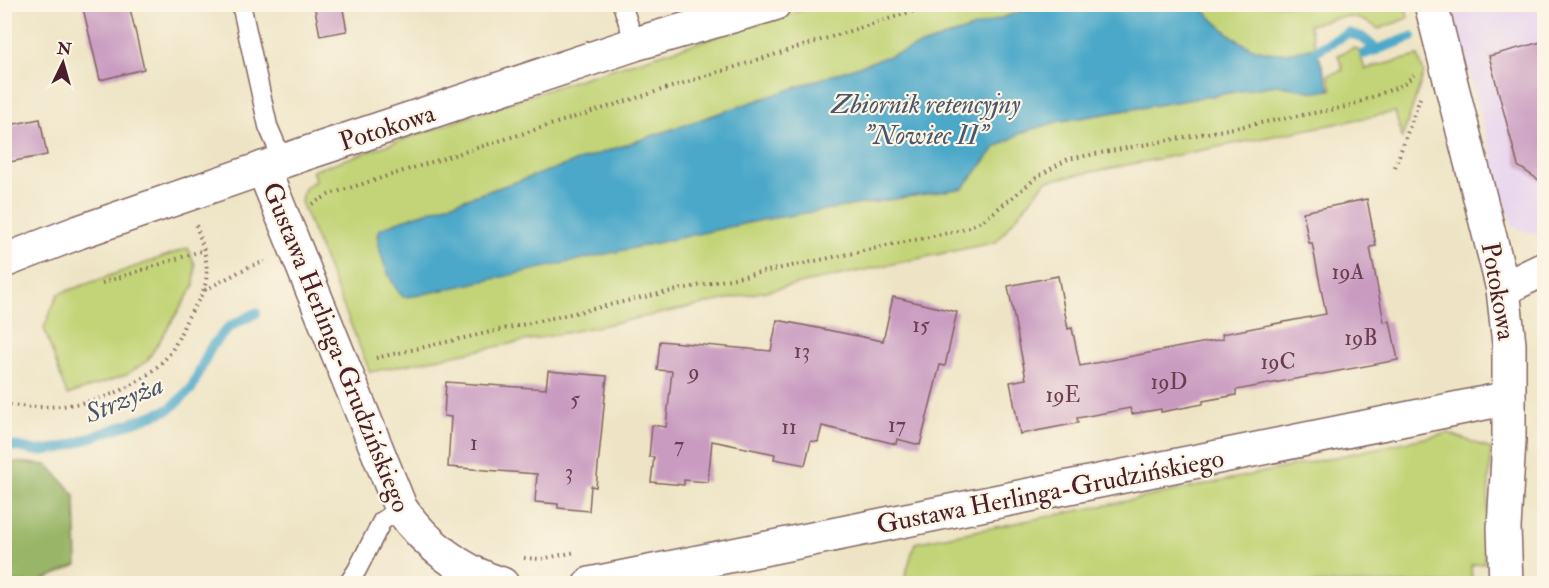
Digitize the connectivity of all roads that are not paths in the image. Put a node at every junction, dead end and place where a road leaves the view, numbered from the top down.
1 (241, 4) edge
2 (622, 4) edge
3 (774, 4) edge
4 (1431, 4) edge
5 (635, 44) junction
6 (273, 165) junction
7 (4, 261) edge
8 (1545, 269) edge
9 (1503, 289) junction
10 (1509, 398) junction
11 (401, 510) junction
12 (511, 571) edge
13 (680, 575) edge
14 (348, 584) edge
15 (590, 584) edge
16 (1506, 584) edge

1 - 6 lane
2 - 5 lane
3 - 5 street, Potokowa
4 - 9 street, Potokowa
5 - 6 street, Potokowa
6 - 7 street, Potokowa
6 - 11 street, Gustawa Herlinga-Grudzińskiego
8 - 9 street
9 - 10 street, Potokowa
10 - 13 street, Gustawa Herlinga-Grudzińskiego
10 - 16 street, Potokowa
11 - 12 street, Gustawa Herlinga-Grudzińskiego
11 - 14 lane
13 - 15 street, Gustawa Herlinga-Grudzińskiego

